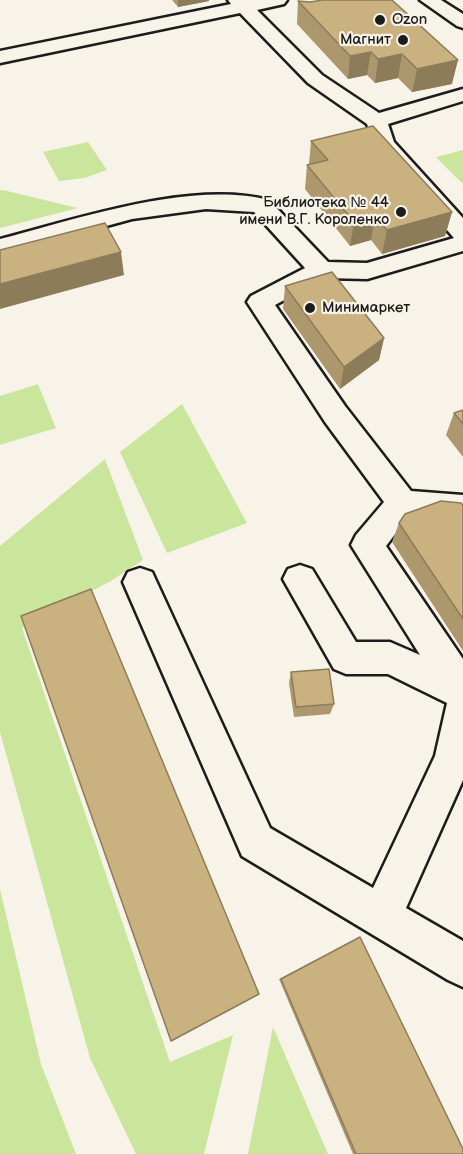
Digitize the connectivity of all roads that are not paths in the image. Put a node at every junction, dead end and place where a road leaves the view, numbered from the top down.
1 (429, 0) edge
2 (288, 2) edge
3 (241, 4) edge
4 (463, 22) edge
5 (0, 57) edge
6 (463, 95) edge
7 (376, 121) junction
8 (249, 181) dead end
9 (261, 205) junction
10 (463, 233) edge
11 (463, 243) edge
12 (0, 247) edge
13 (321, 270) junction
14 (402, 503) junction
15 (463, 508) edge
16 (300, 579) dead end
17 (140, 582) dead end
18 (463, 691) edge
19 (463, 708) edge
20 (381, 917) junction
21 (463, 965) edge

1 - 4 street
2 - 3 street
3 - 5 street
3 - 7 street
6 - 7 street
7 - 10 street
8 - 9 street
9 - 12 street
9 - 13 street
11 - 13 street
13 - 14 street
14 - 15 street
14 - 18 street
16 - 18 street
17 - 20 street
19 - 20 street
20 - 21 street

